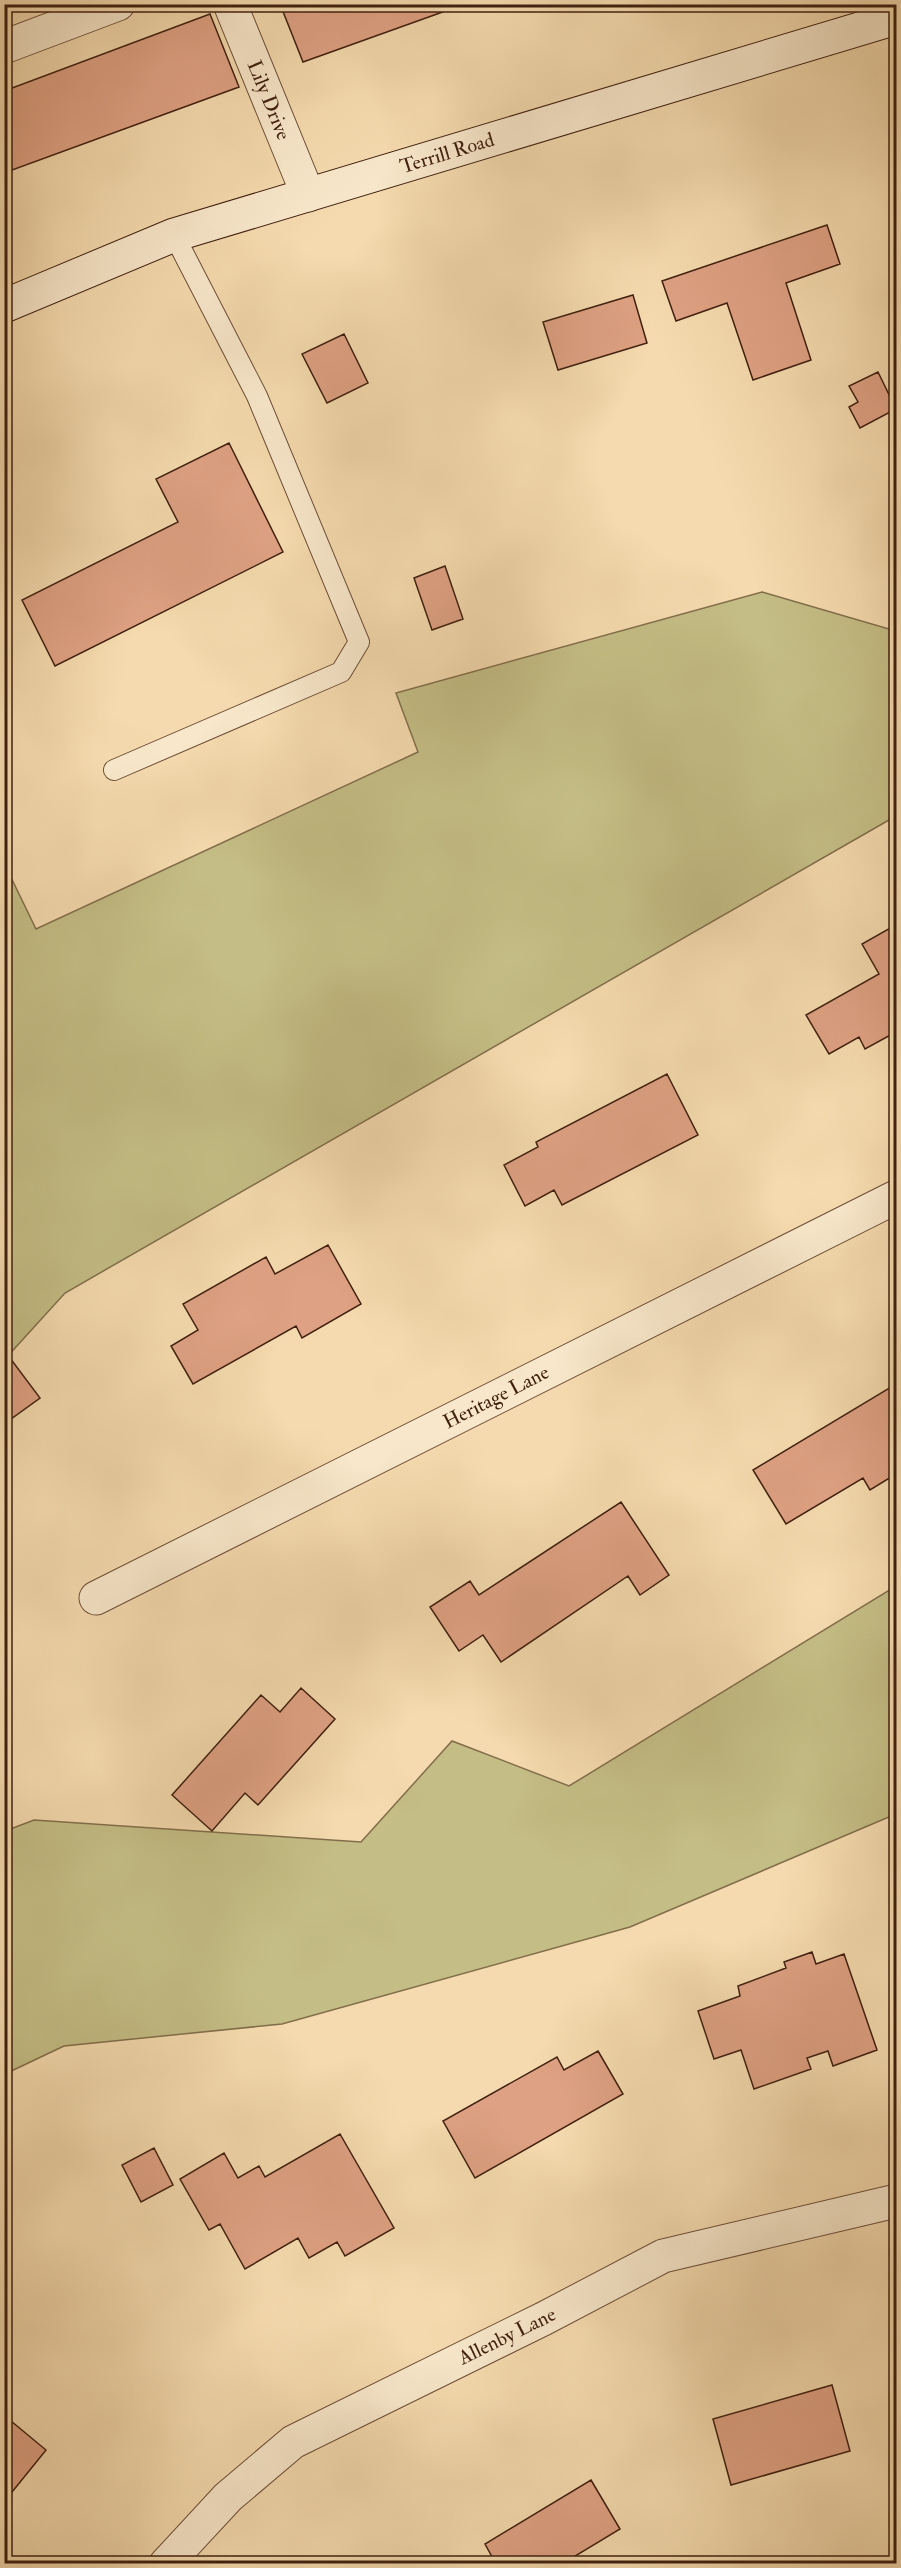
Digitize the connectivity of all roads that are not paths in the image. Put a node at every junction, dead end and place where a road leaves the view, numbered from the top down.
1 (118, 4) edge
2 (230, 4) edge
3 (897, 18) edge
4 (4, 47) edge
5 (309, 195) junction
6 (174, 235) junction
7 (4, 306) edge
8 (114, 770) dead end
9 (897, 1197) edge
10 (96, 1598) dead end
11 (897, 2201) edge
12 (166, 2564) edge

1 - 4 street
2 - 5 street, Lily Drive
3 - 5 street, Terrill Road
5 - 6 street, Terrill Road
6 - 7 street, Terrill Road
6 - 8 lane
9 - 10 street, Heritage Lane
11 - 12 street, Allenby Lane

